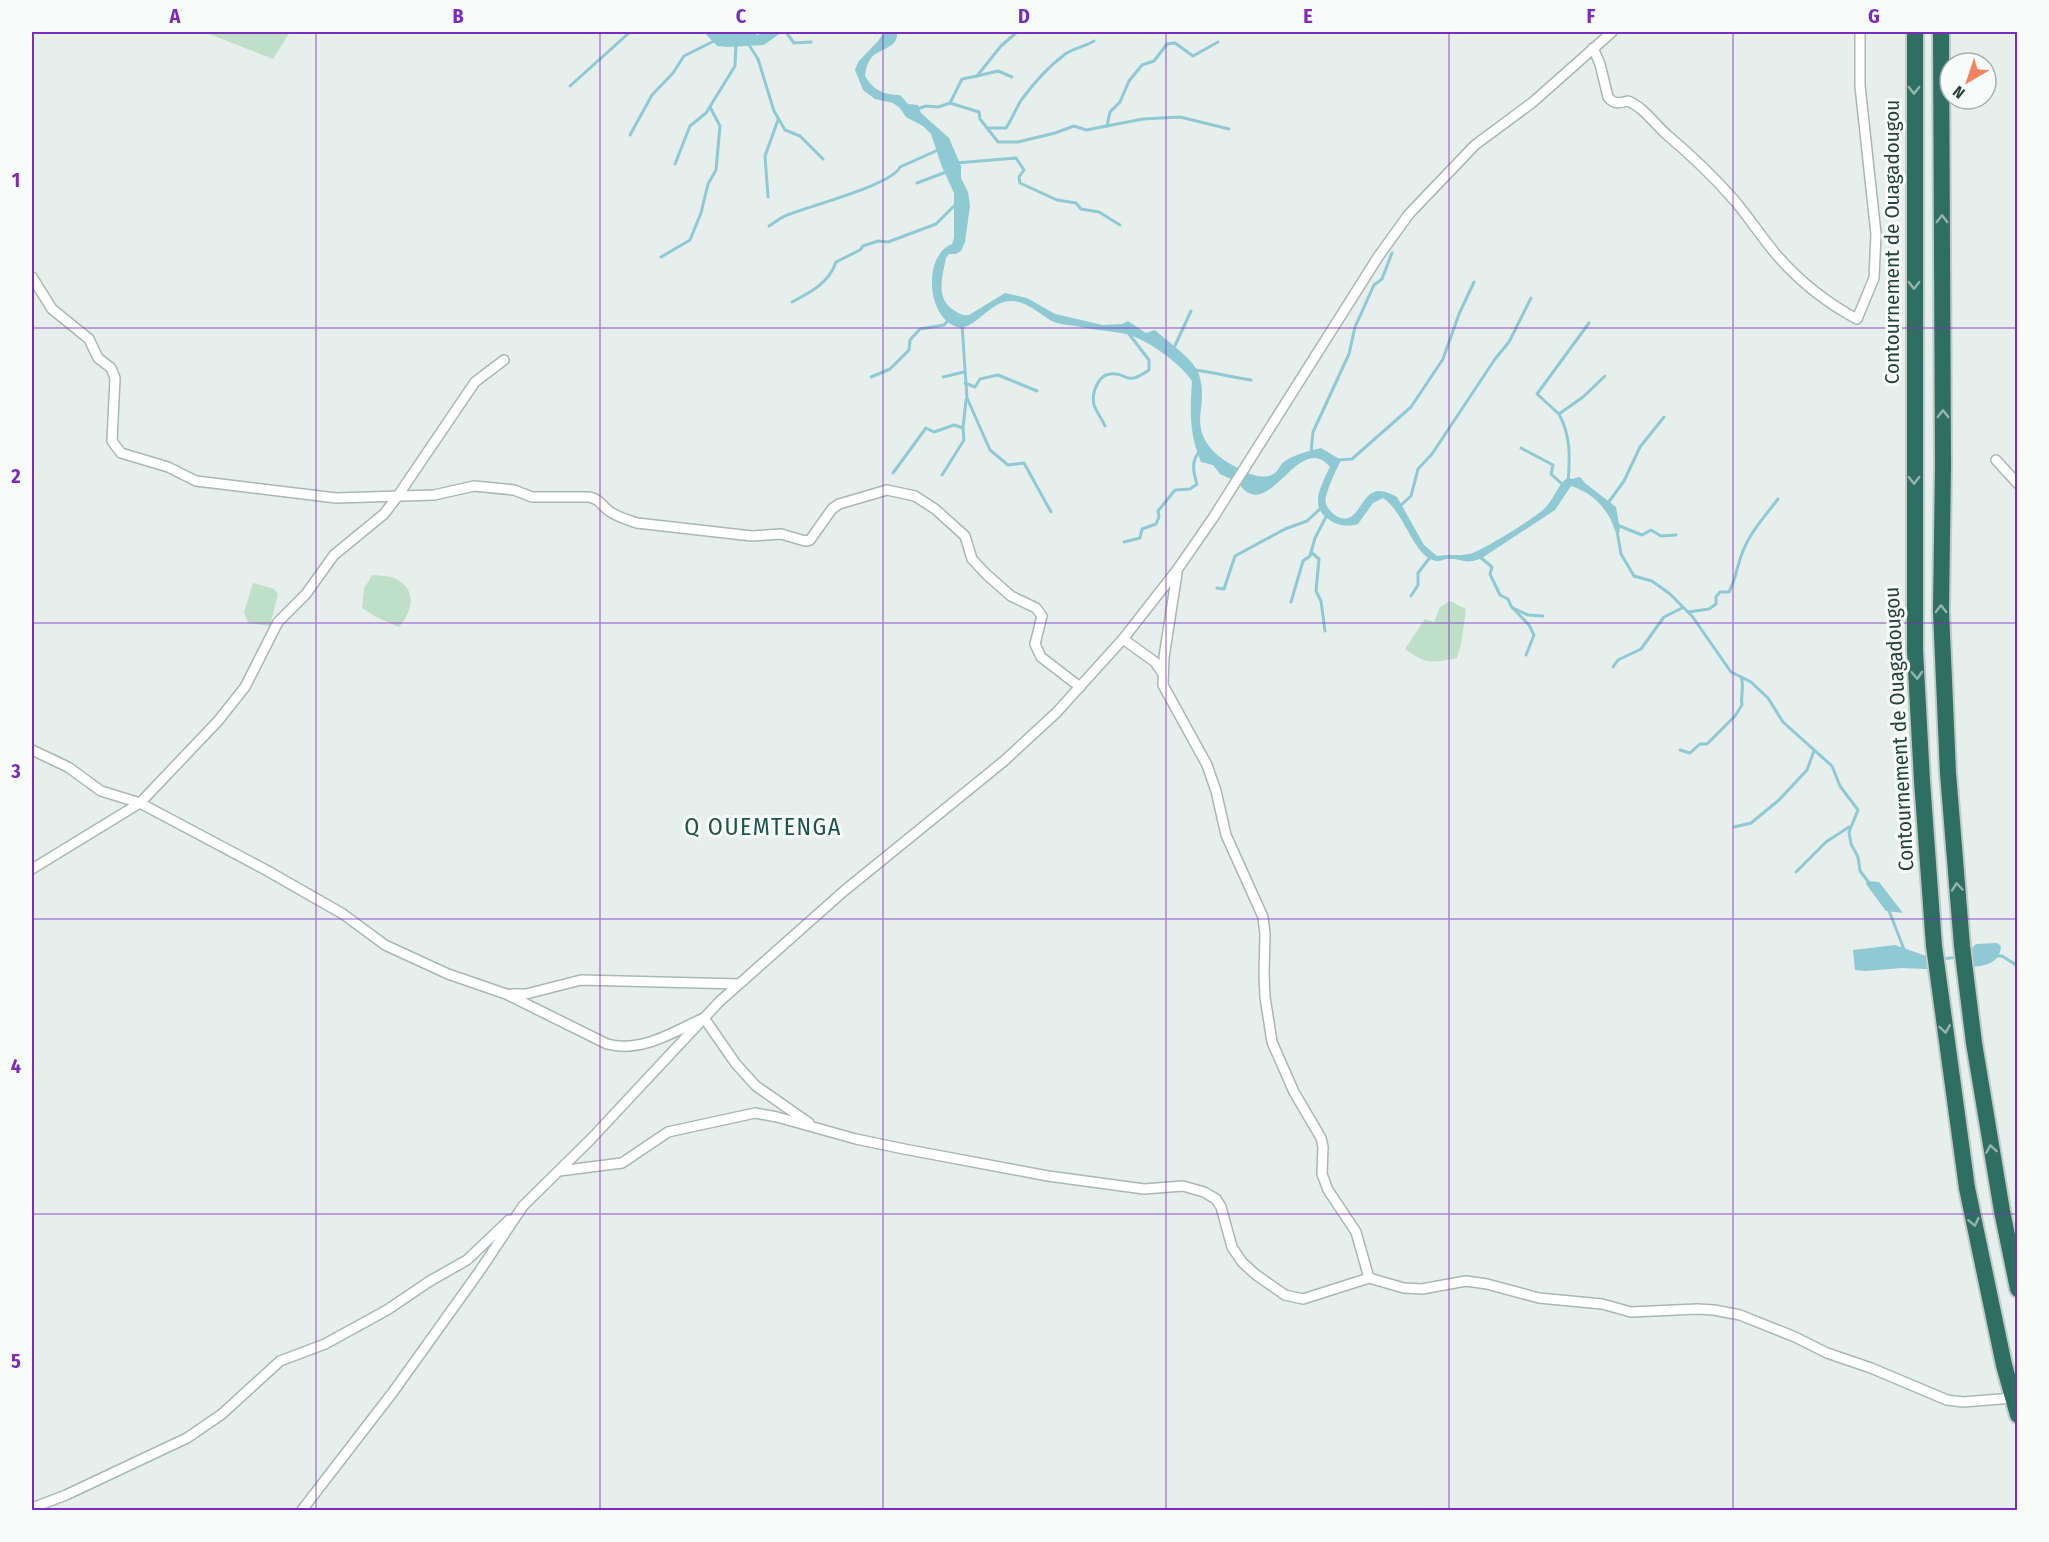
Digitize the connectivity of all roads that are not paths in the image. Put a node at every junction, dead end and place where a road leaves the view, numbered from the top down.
1 (1612, 32) edge
2 (1860, 32) edge
3 (1915, 32) edge
4 (1941, 32) edge
5 (1593, 48) junction
6 (32, 277) edge
7 (504, 360) dead end
8 (1996, 460) dead end
9 (2018, 484) edge
10 (397, 497) junction
11 (1177, 570) junction
12 (1123, 639) junction
13 (1163, 674) junction
14 (1080, 687) junction
15 (32, 750) edge
16 (140, 803) junction
17 (32, 869) edge
18 (738, 984) junction
19 (506, 994) junction
20 (704, 1018) junction
21 (815, 1127) junction
22 (559, 1171) junction
23 (523, 1206) junction
24 (1369, 1278) junction
25 (2018, 1289) edge
26 (2013, 1398) junction
27 (2018, 1415) edge
28 (32, 1508) edge
29 (302, 1510) edge

1 - 5 street
2 - 5 street
3 -> 26 highway, Contournement de Ouagadougou
25 -> 4 highway
5 - 11 street
6 - 10 street
7 - 10 street
8 - 9 street
10 - 14 street
10 - 16 street
11 - 12 street
11 - 13 street
12 - 13 street
12 - 14 street
13 - 24 street
14 - 18 street
15 - 16 street
16 - 17 street
16 - 19 street
18 - 19 street
18 - 20 street
19 - 20 street
20 - 21 street
20 - 22 street
21 - 22 street
21 - 24 street
22 - 23 street
23 - 28 street
23 - 29 street
24 - 26 street
26 - 27 highway, Contournement de Ouagadougou

